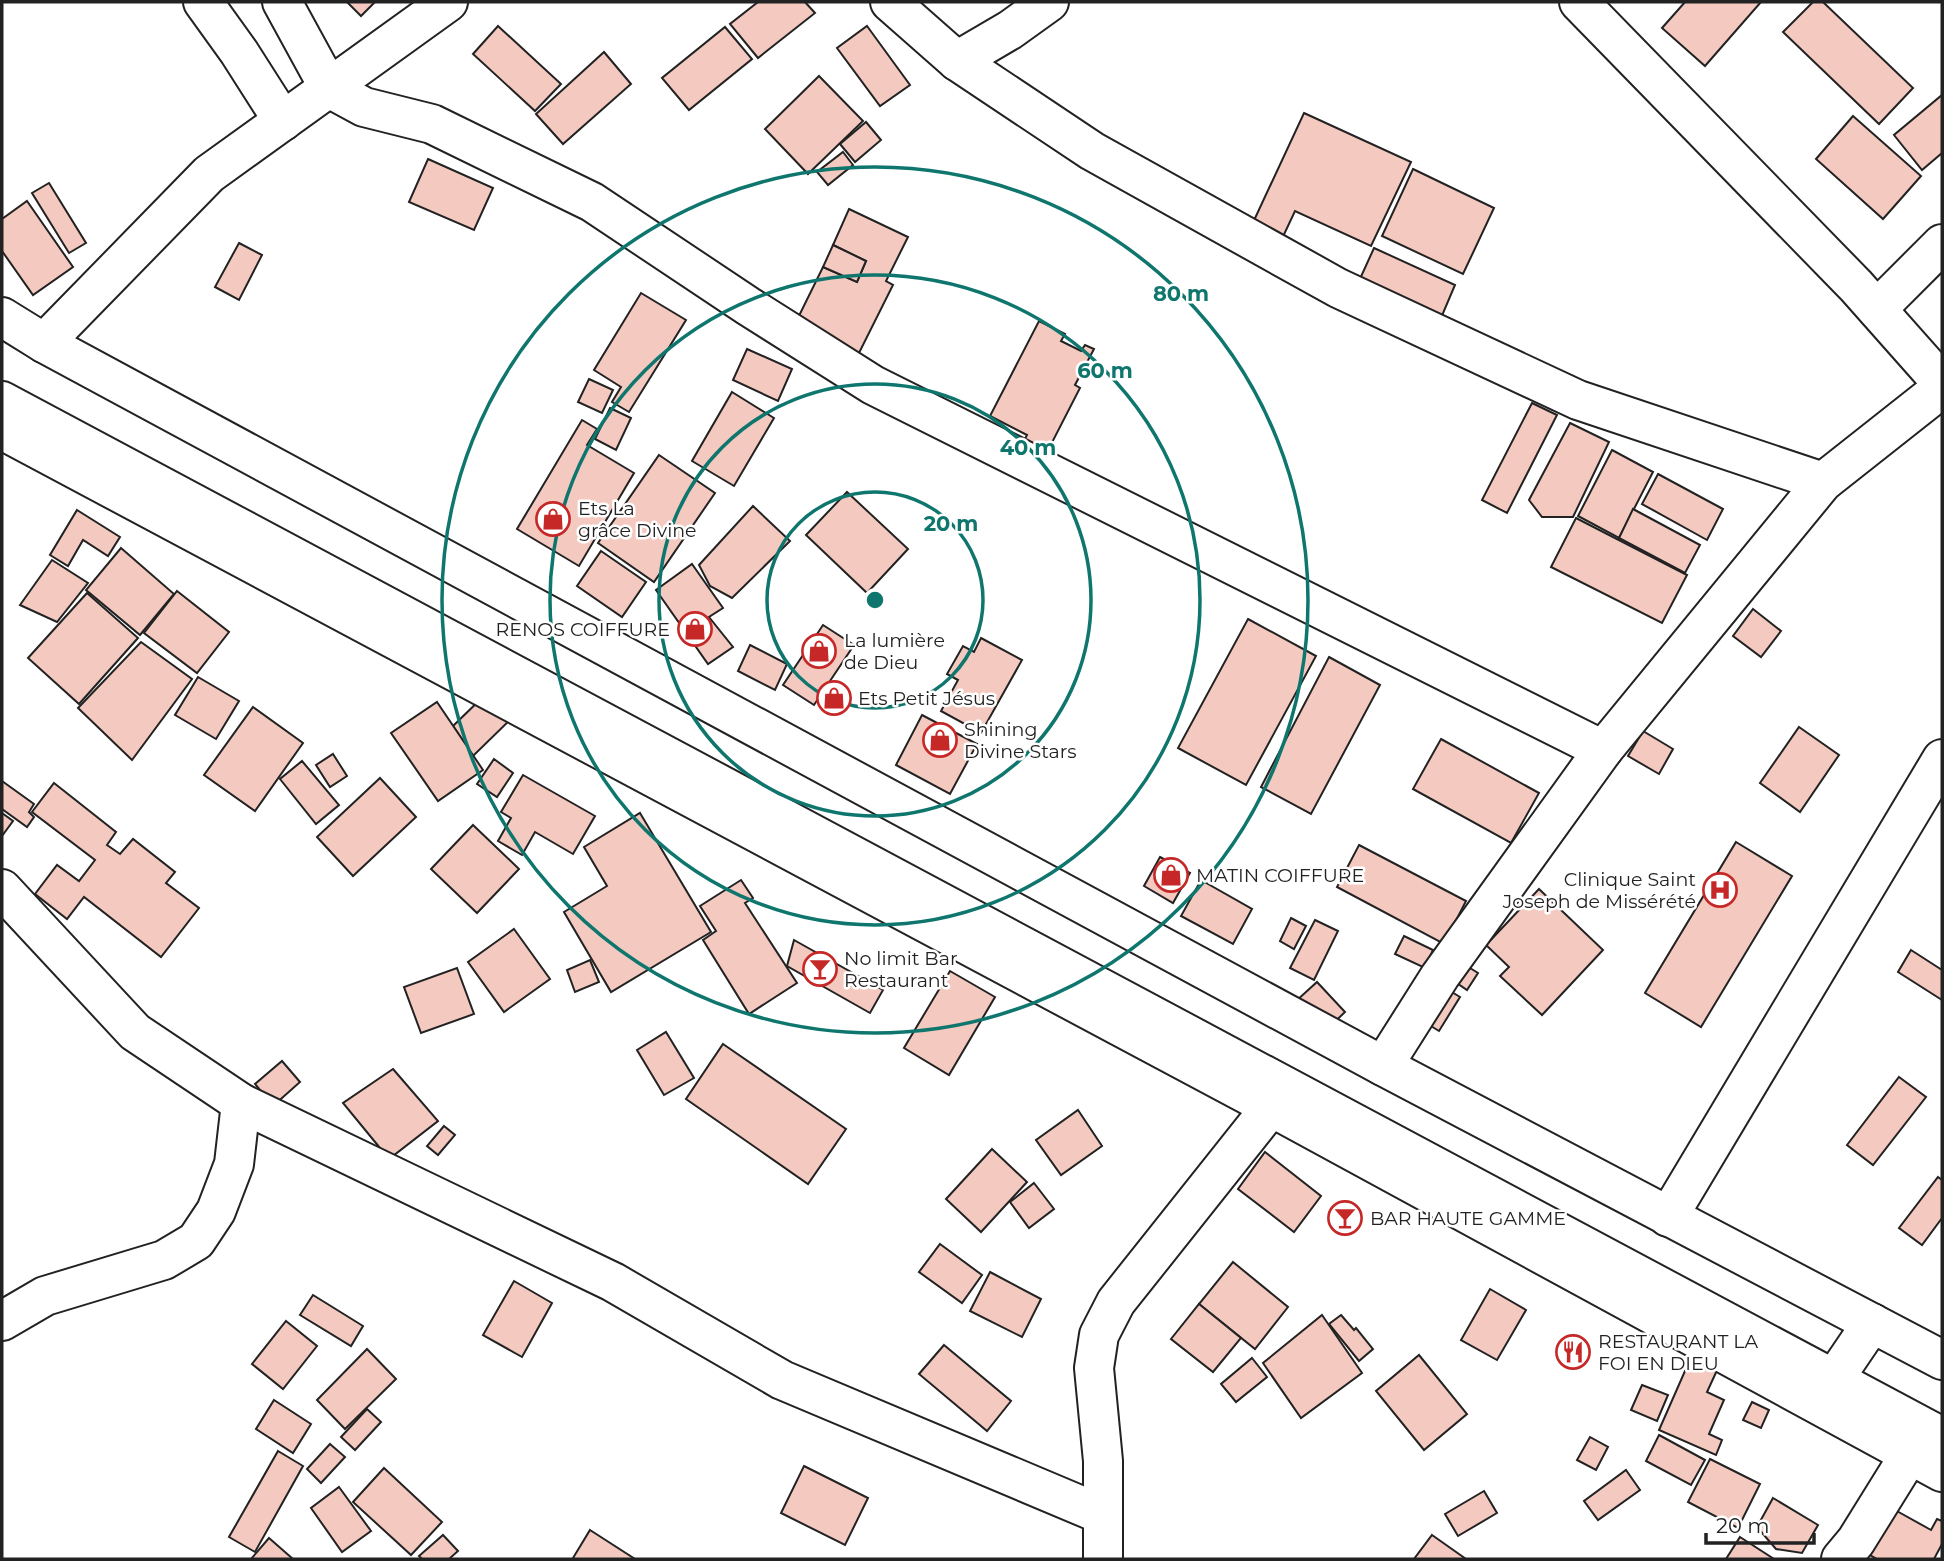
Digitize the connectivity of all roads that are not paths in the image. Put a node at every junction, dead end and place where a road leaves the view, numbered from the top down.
1 (203, 2) edge
2 (282, 2) edge
3 (448, 2) edge
4 (890, 2) edge
5 (1049, 2) edge
6 (1579, 2) edge
7 (957, 61) junction
8 (329, 88) junction
9 (283, 121) junction
10 (1942, 244) edge
11 (1877, 309) junction
12 (2, 317) edge
13 (44, 343) junction
14 (1942, 386) edge
15 (2, 401) edge
16 (2, 430) edge
17 (1823, 482) junction
18 (1603, 750) junction
19 (1942, 759) edge
20 (2, 889) edge
21 (1383, 1066) junction
22 (1285, 1100) junction
23 (241, 1103) junction
24 (1668, 1217) junction
25 (2, 1321) edge
26 (1872, 1323) junction
27 (1942, 1360) edge
28 (1834, 1379) junction
29 (1926, 1445) edge
30 (1942, 1472) edge
31 (1103, 1516) junction
32 (1103, 1559) edge
33 (1841, 1559) edge

1 - 9 main road
2 - 8 main road
3 - 8 main road
4 - 7 main road
5 - 7 main road
6 - 11 main road
7 - 17 main road
8 - 9 main road
8 - 18 main road
9 - 13 main road
10 - 11 main road
11 - 14 main road
12 - 13 main road
13 - 21 main road
14 - 17 main road
15 - 22 main road
16 - 22 main road
17 - 18 main road
18 - 21 main road
19 - 24 main road
20 - 23 main road
21 - 24 main road
22 - 28 main road
22 - 29 main road
22 - 31 main road
23 - 25 main road
23 - 31 main road
24 - 26 main road
26 - 27 main road
26 - 28 main road
28 - 29 main road
29 - 30 main road
29 - 33 main road
31 - 32 main road

